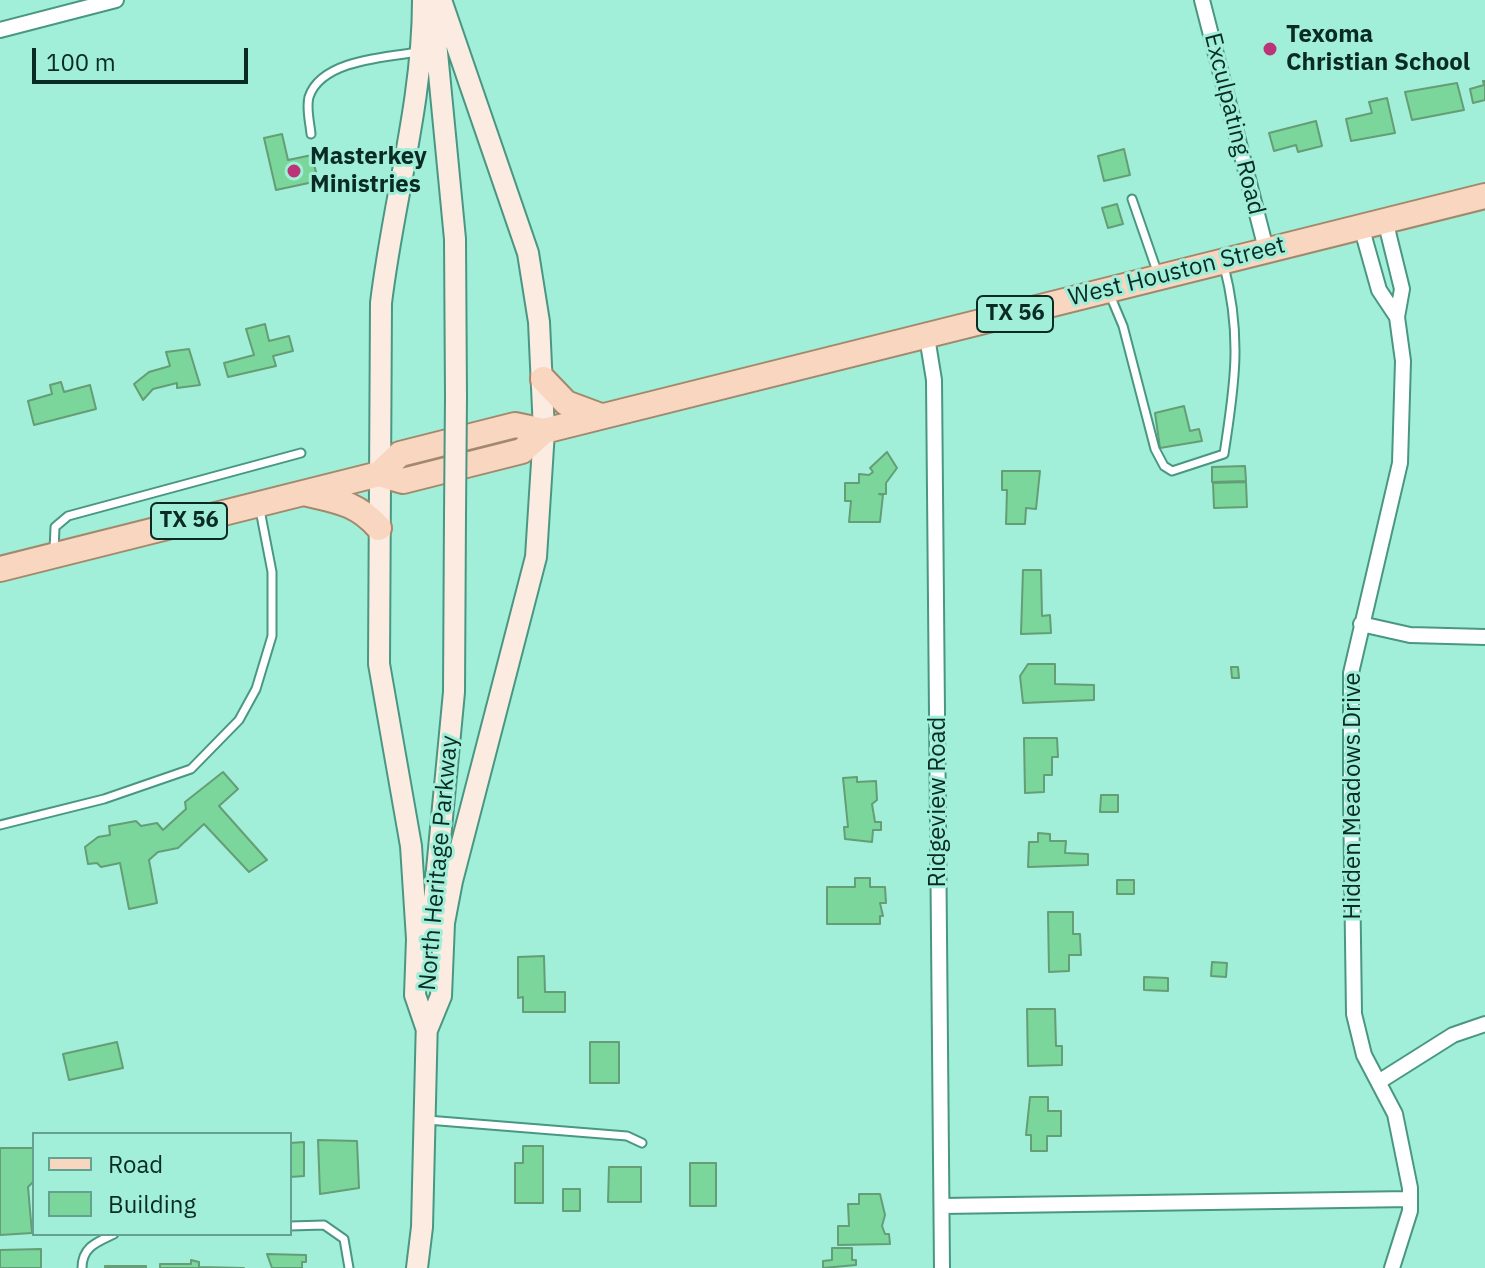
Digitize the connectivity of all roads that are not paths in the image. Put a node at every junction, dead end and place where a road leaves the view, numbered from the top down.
1 (116, 0) edge
2 (423, 0) edge
3 (431, 0) edge
4 (441, 0) edge
5 (1202, 0) edge
6 (0, 30) edge
7 (428, 49) junction
8 (311, 134) dead end
9 (1485, 196) edge
10 (1132, 199) dead end
11 (1385, 220) junction
12 (1361, 226) junction
13 (1266, 249) junction
14 (1222, 260) junction
15 (1159, 276) junction
16 (1108, 290) junction
17 (1397, 317) junction
18 (927, 337) junction
19 (543, 379) junction
20 (601, 416) junction
21 (544, 431) junction
22 (301, 453) dead end
23 (379, 474) junction
24 (302, 493) junction
25 (259, 504) junction
26 (379, 528) junction
27 (55, 555) junction
28 (0, 569) edge
29 (1361, 624) junction
30 (1485, 637) edge
31 (0, 825) edge
32 (1485, 1024) edge
33 (427, 1030) junction
34 (1380, 1081) junction
35 (425, 1120) junction
36 (642, 1143) dead end
37 (1410, 1199) junction
38 (942, 1206) junction
39 (292, 1226) edge
40 (86, 1236) edge
41 (109, 1236) edge
42 (91, 1244) junction
43 (82, 1268) edge
44 (349, 1268) edge
45 (417, 1268) edge
46 (942, 1268) edge
47 (1392, 1268) edge

1 - 6 street
2 - 7 main road
3 - 7 main road
4 - 19 main road
5 - 13 street, Exculpating Road
7 - 8 lane
7 - 23 main road
7 - 33 main road, North Heritage Parkway, bridge
9 - 11 main road, West Houston Street / TX 56
10 - 15 lane
11 - 12 main road, West Houston Street / TX 56
11 - 17 street, Hidden Meadows Drive
12 - 13 main road, West Houston Street / TX 56
12 - 17 street, Hidden Meadows Drive
13 - 14 main road, West Houston Street / TX 56
14 - 15 main road, West Houston Street / TX 56
14 - 16 lane
15 - 16 main road, West Houston Street / TX 56
16 - 18 main road, West Houston Street / TX 56
17 - 29 street, Hidden Meadows Drive
18 - 20 main road, West Houston Street / TX 56
18 - 38 street, Ridgeview Road
19 - 20 main road
19 - 21 main road
20 - 21 main road, West Houston Street / TX 56
21 - 23 main road, West Houston Street / TX 56
21 - 33 main road
22 - 27 lane
23 - 24 main road, West Houston Street / TX 56
23 - 26 main road
24 - 25 main road, West Houston Street / TX 56
24 - 26 main road
25 - 27 main road, West Houston Street / TX 56
25 - 31 lane
26 - 33 main road
27 - 28 main road, West Houston Street / TX 56
29 - 30 street
29 - 34 street, Hidden Meadows Drive
32 - 34 street
33 - 35 main road, North Heritage Parkway
34 - 37 street, Hidden Meadows Drive
35 - 36 lane
35 - 45 main road, North Heritage Parkway
37 - 38 street
37 - 47 street, Hidden Meadows Drive
38 - 46 street, Ridgeview Road
39 - 44 lane
40 - 42 lane
41 - 42 lane
42 - 43 lane

